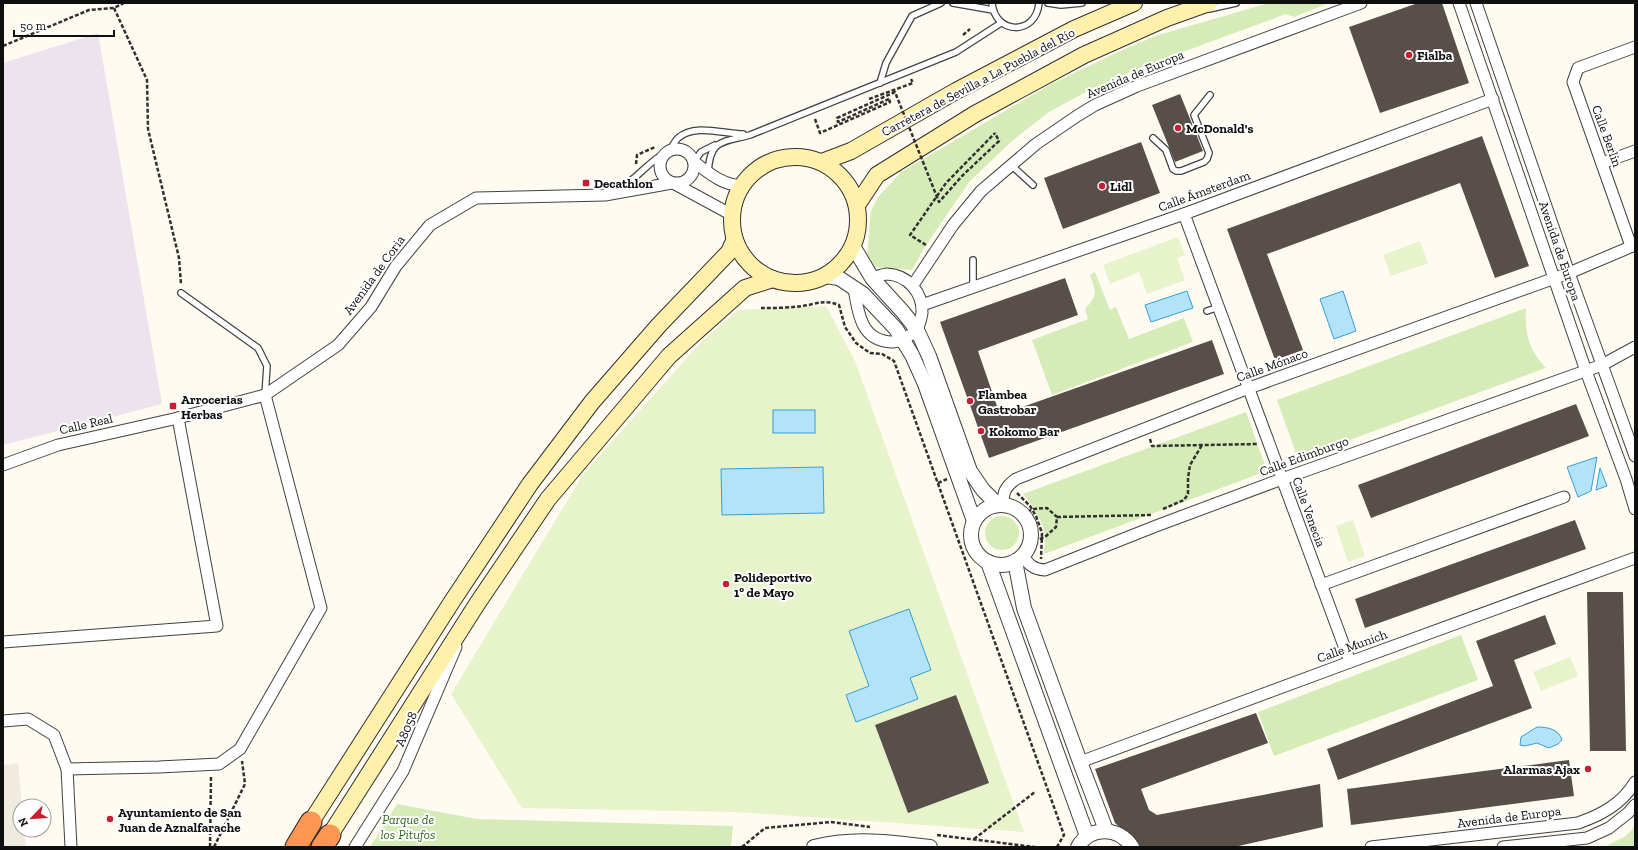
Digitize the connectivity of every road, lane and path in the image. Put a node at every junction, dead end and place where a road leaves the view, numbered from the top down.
1 (124, 3) edge
2 (941, 3) edge
3 (953, 3) edge
4 (992, 3) edge
5 (1039, 3) edge
6 (1048, 3) edge
7 (1082, 3) edge
8 (1134, 3) edge
9 (1209, 3) edge
10 (1236, 3) edge
11 (1361, 3) edge
12 (1459, 3) edge
13 (1476, 3) edge
14 (114, 8) junction
15 (993, 10) junction
16 (1167, 18) junction
17 (1001, 23) junction
18 (3, 46) edge
19 (1635, 47) edge
20 (880, 83) junction
21 (1210, 95) dead end
22 (1493, 99) junction
23 (814, 118) dead end
24 (750, 135) junction
25 (1153, 138) dead end
26 (721, 143) junction
27 (1635, 151) edge
28 (668, 152) junction
29 (694, 162) junction
30 (822, 162) junction
31 (1602, 163) junction
32 (1011, 164) junction
33 (636, 171) dead end
34 (708, 173) junction
35 (674, 183) junction
36 (1033, 185) dead end
37 (742, 186) junction
38 (605, 195) junction
39 (857, 205) junction
40 (1184, 214) junction
41 (732, 215) junction
42 (734, 241) junction
43 (1633, 245) edge
44 (853, 246) junction
45 (936, 251) junction
46 (973, 260) dead end
47 (1569, 273) junction
48 (825, 276) junction
49 (872, 278) junction
50 (1555, 278) junction
51 (773, 279) junction
52 (913, 285) junction
53 (854, 288) junction
54 (973, 288) junction
55 (181, 293) joint
56 (922, 305) junction
57 (1219, 307) junction
58 (760, 308) dead end
59 (1207, 312) dead end
60 (917, 330) junction
61 (902, 339) junction
62 (1635, 347) edge
63 (1602, 365) junction
64 (1586, 371) junction
65 (1249, 388) junction
66 (265, 395) junction
67 (178, 418) junction
68 (1146, 427) junction
69 (1268, 441) junction
70 (1202, 445) junction
71 (1634, 452) edge
72 (3, 465) edge
73 (1282, 478) junction
74 (1016, 479) junction
75 (1564, 498) dead end
76 (1001, 505) junction
77 (1635, 509) edge
78 (1027, 512) junction
79 (1152, 514) junction
80 (1057, 517) junction
81 (974, 521) junction
82 (1156, 526) junction
83 (1042, 538) junction
84 (1022, 553) junction
85 (1635, 558) edge
86 (988, 562) junction
87 (1049, 568) junction
88 (1321, 585) junction
89 (470, 615) junction
90 (3, 642) edge
91 (1350, 662) junction
92 (3, 721) edge
93 (240, 749) junction
94 (1080, 762) junction
95 (211, 765) junction
96 (67, 769) junction
97 (1635, 782) edge
98 (1035, 792) dead end
99 (1635, 805) edge
100 (311, 822) joint
101 (1106, 830) junction
102 (1087, 836) junction
103 (974, 840) dead end
104 (326, 841) edge
105 (71, 847) edge
106 (210, 847) edge
107 (214, 847) edge
108 (296, 847) edge
109 (355, 847) edge
110 (814, 847) edge
111 (930, 847) edge
112 (1057, 847) edge
113 (1078, 847) edge
114 (1132, 847) edge
115 (1371, 847) edge
116 (1503, 847) edge

1 - 14 path
2 - 20 lane
3 - 15 lane
4 - 15 lane
5 - 17 lane
6 - 7 lane
8 - 30 main road, Carretera de Sevilla a La Puebla del Río
9 - 16 main road
10 - 16 lane
11 - 32 street, Avenida de Europa
12 - 22 street, Avenida de Europa
13 - 47 street, Avenida de Europa
14 - 18 path
14 - 55 path
15 - 17 lane
16 - 39 main road
17 - 20 lane
19 - 31 street, Calle Berlín
20 - 24 lane
21 - 25 lane
22 - 40 street, Calle Ámsterdam
22 - 50 street, Avenida de Europa
23 - 45 path, bridge
24 - 26 lane
24 - 28 lane, Avenida de Coria
26 - 29 lane
26 - 34 lane
27 - 31 street
28 - 29 street
28 - 33 path
28 - 35 street
28 - 38 lane, Avenida de Coria
29 - 34 street
29 - 35 street
30 - 37 main road
30 - 39 main road
31 - 43 street, Calle Berlín
32 - 36 lane
32 - 45 street, Avenida de Europa
34 - 37 street
35 - 38 street, Avenida de Coria
35 - 41 street
37 - 41 main road
38 - 66 street, Avenida de Coria
39 - 44 main road
40 - 54 street, Calle Ámsterdam
40 - 57 street, Calle Venecia
41 - 42 main road
42 - 51 main road
42 - 100 main road
43 - 47 street, Calle Mónaco
44 - 48 main road
44 - 49 street
45 - 52 street, Avenida de Europa
46 - 54 lane
47 - 50 street, Calle Mónaco
47 - 63 street, Avenida de Europa
48 - 51 main road
48 - 53 street
49 - 52 street
49 - 60 street
50 - 64 street, Avenida de Europa
50 - 65 street, Calle Mónaco
51 - 89 main road
52 - 56 street
53 - 61 street
53 - 61 street
54 - 56 street, Calle Ámsterdam
55 - 66 lane
56 - 60 street
57 - 59 lane
57 - 65 street, Calle Venecia
58 - 112 path
60 - 61 street
60 - 76 street
61 - 81 street
62 - 63 street, Calle Edimburgo
63 - 64 street, Calle Edimburgo
63 - 71 street, Avenida de Europa
64 - 73 street, Calle Edimburgo
64 - 77 street, Avenida de Europa
65 - 68 street, Calle Mónaco
65 - 69 street, Calle Venecia
66 - 67 street, Avenida de Coria
66 - 93 street
67 - 72 street, Calle Real
67 - 90 street
68 - 70 path
68 - 74 street, Calle Mónaco
69 - 70 path
69 - 73 street, Calle Venecia
70 - 79 path
73 - 82 street, Calle Edimburgo
73 - 88 street, Calle Venecia
74 - 76 street, Calle Mónaco
74 - 78 path
75 - 88 street
76 - 78 street
76 - 81 street
78 - 80 path
78 - 83 path
78 - 84 street
79 - 80 path
79 - 82 path
80 - 83 path
81 - 86 street
82 - 87 street, Calle Edimburgo
83 - 84 path
83 - 87 path
84 - 86 street
84 - 87 street, Calle Edimburgo
84 - 94 street
85 - 91 street, Calle Munich
86 - 102 street
88 - 91 street, Calle Venecia
89 - 104 main road
89 - 109 street, A8058
91 - 94 street, Calle Munich
92 - 96 street
93 - 95 street
93 - 107 path
94 - 101 street
95 - 96 street
95 - 106 path
96 - 105 street
97 - 115 street, Avenida de Europa
98 - 103 path
99 - 116 street
100 - 108 highway
101 - 102 street
101 - 114 street
102 - 113 street
110 - 111 street

